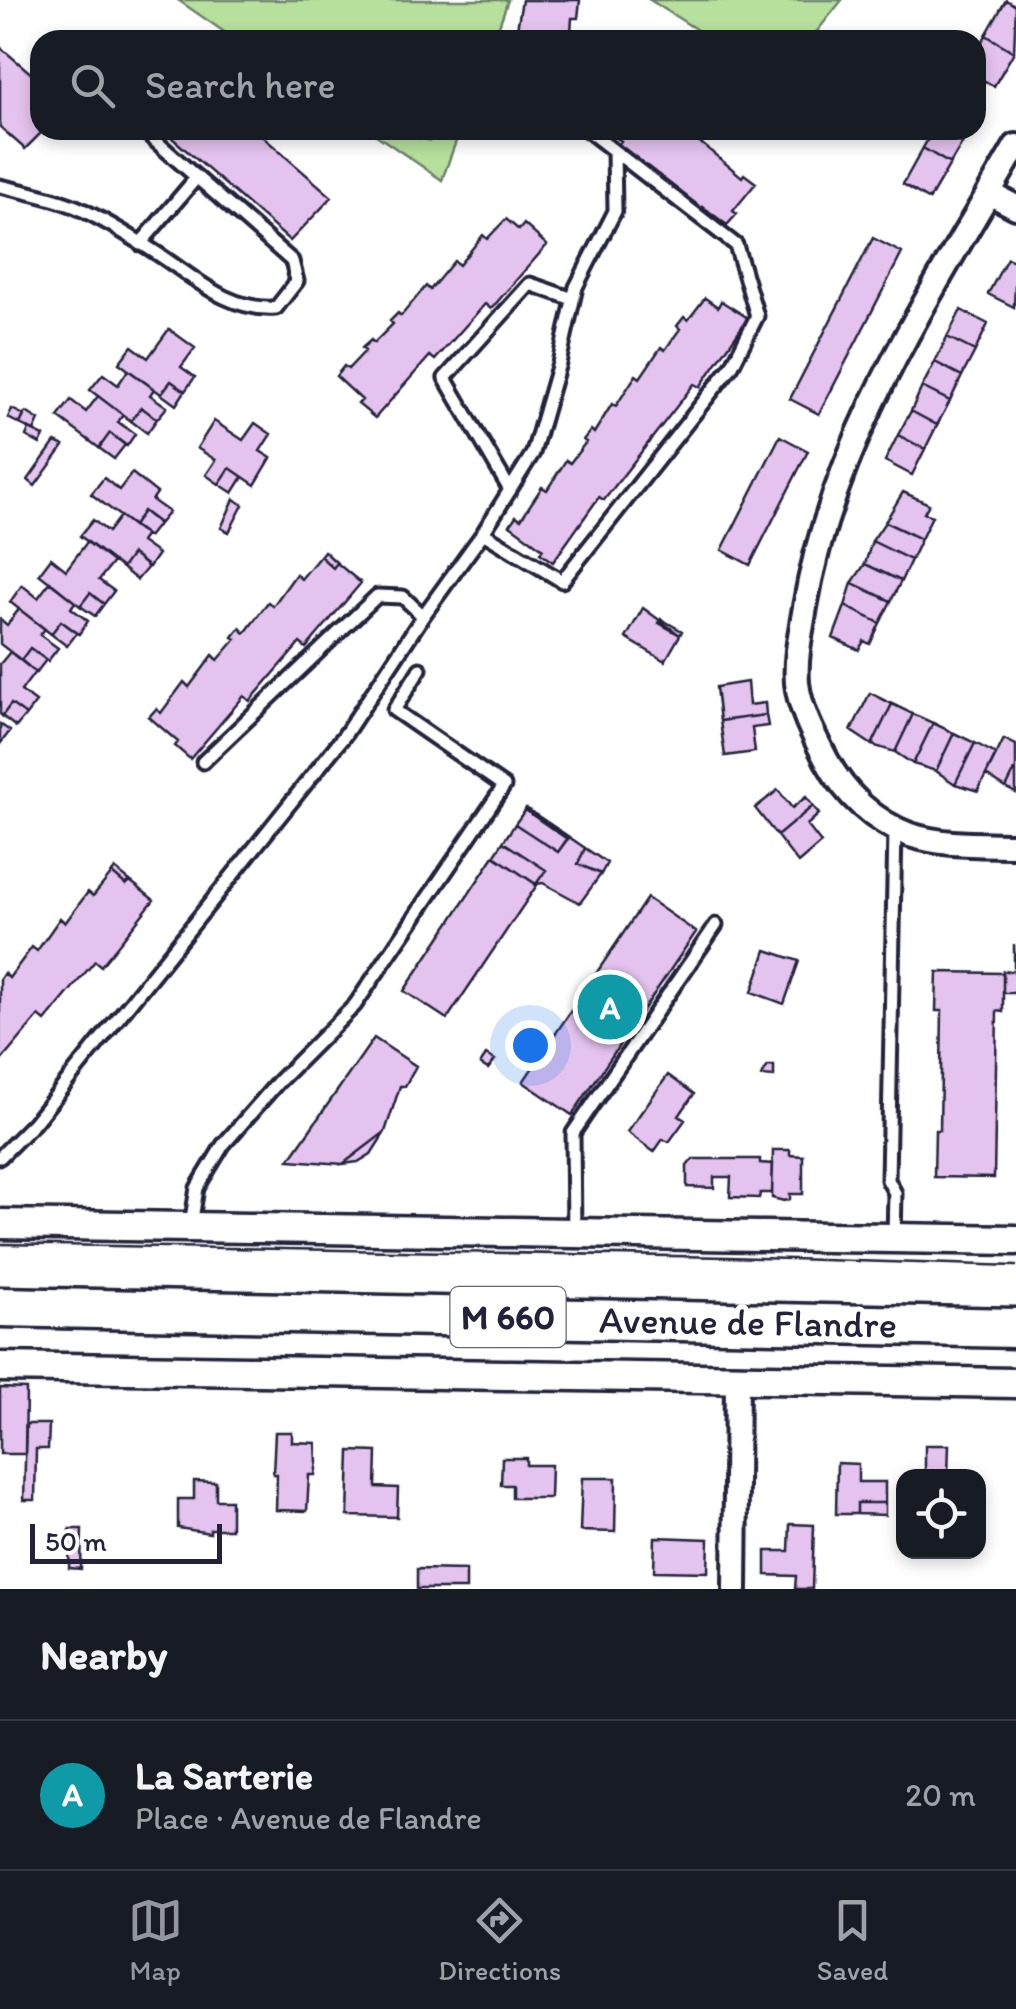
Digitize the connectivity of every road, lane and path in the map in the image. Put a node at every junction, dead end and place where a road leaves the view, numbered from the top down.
1 (153, 140) edge
2 (600, 140) edge
3 (1016, 146) edge
4 (614, 151) junction
5 (197, 178) junction
6 (0, 186) edge
7 (989, 193) junction
8 (1016, 207) edge
9 (140, 244) junction
10 (573, 299) junction
11 (510, 490) junction
12 (483, 533) junction
13 (423, 616) junction
14 (420, 669) dead end
15 (203, 762) dead end
16 (896, 828) junction
17 (1016, 845) edge
18 (716, 925) dead end
19 (0, 1157) edge
20 (0, 1224) edge
21 (191, 1229) junction
22 (574, 1234) junction
23 (894, 1238) junction
24 (1016, 1240) edge
25 (0, 1283) edge
26 (1016, 1304) edge
27 (0, 1306) edge
28 (1016, 1328) edge
29 (0, 1367) edge
30 (738, 1379) junction
31 (1016, 1383) edge
32 (734, 1589) edge

1 - 5 lane
2 - 4 lane
3 - 7 street
4 - 10 lane
4 - 12 lane
5 - 9 lane
5 - 9 lane
6 - 9 lane
7 - 8 street
7 - 16 street
10 - 11 lane
10 - 11 lane
11 - 12 lane
12 - 13 lane
13 - 15 lane
13 - 19 lane
14 - 21 lane
16 - 17 street
16 - 23 lane
18 - 22 lane
20 - 21 street
21 - 22 street
22 - 23 street
23 - 24 street
25 - 26 main road, Avenue de Flandre / M 660
27 - 28 main road, Avenue de Flandre / M 660
29 - 30 street, Avenue de Flandre
30 - 31 street, Avenue de Flandre
30 - 32 street

